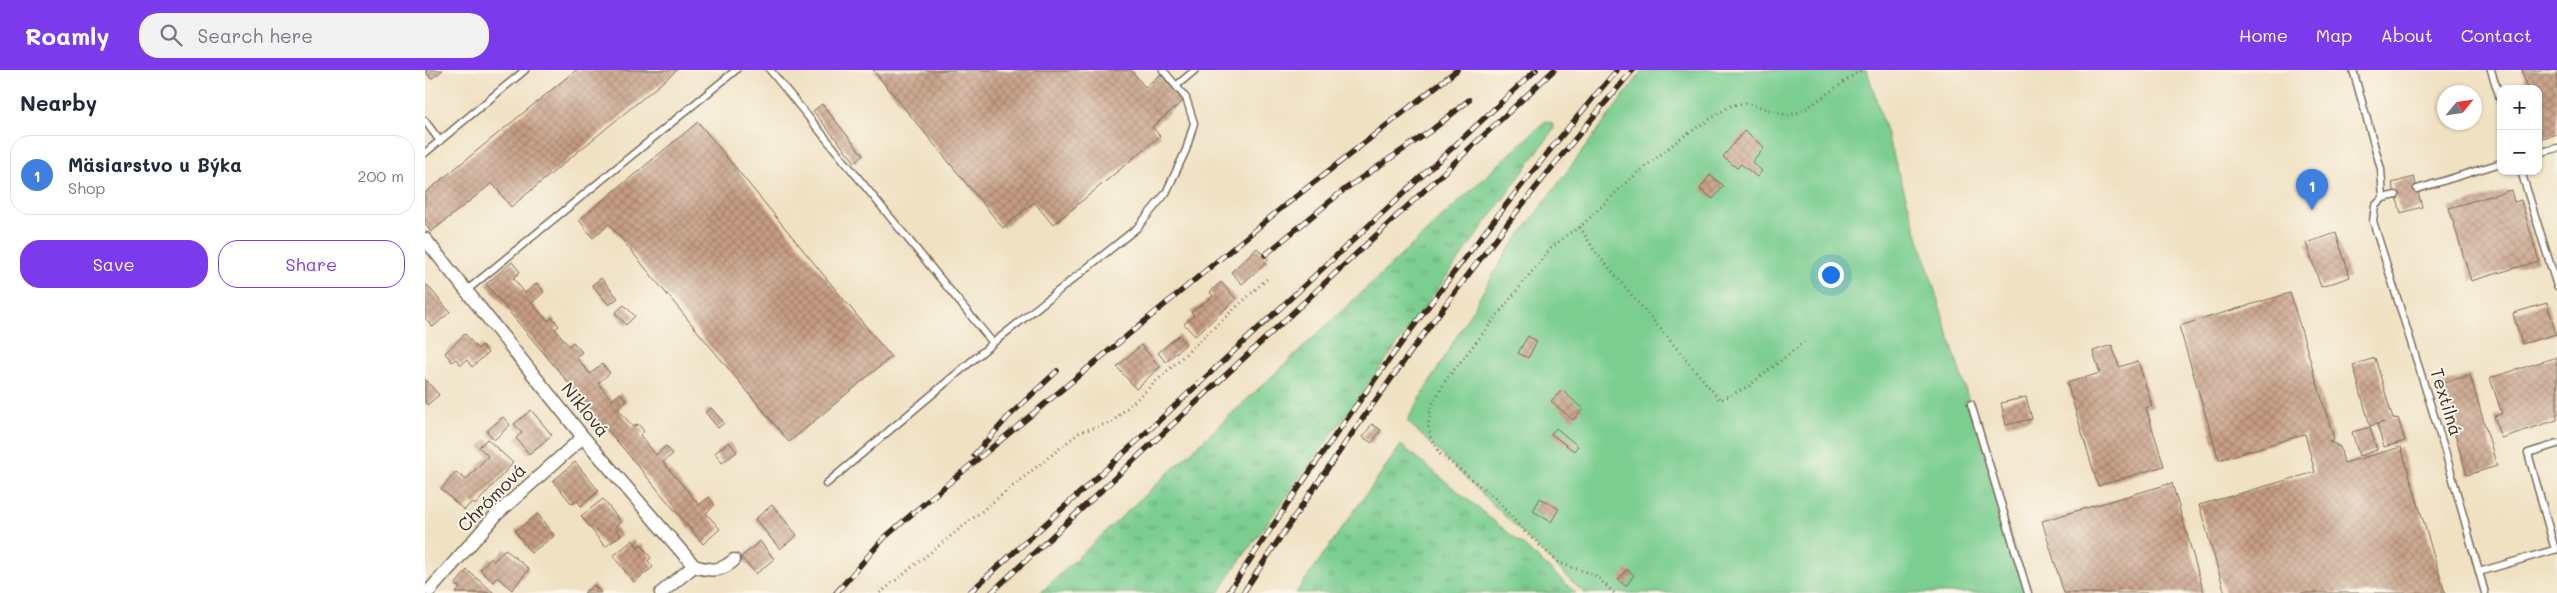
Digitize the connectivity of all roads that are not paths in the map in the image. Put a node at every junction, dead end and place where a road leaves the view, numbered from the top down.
1 (525, 70) edge
2 (736, 70) edge
3 (770, 70) edge
4 (1163, 70) edge
5 (1195, 70) edge
6 (2353, 70) edge
7 (2491, 70) edge
8 (1176, 86) junction
9 (2497, 89) edge
10 (425, 121) edge
11 (441, 140) junction
12 (2557, 148) edge
13 (2542, 152) edge
14 (425, 153) edge
15 (2497, 164) edge
16 (2522, 175) edge
17 (2417, 189) dead end
18 (2396, 195) dead end
19 (2383, 198) junction
20 (425, 240) edge
21 (2557, 286) edge
22 (467, 290) junction
23 (993, 343) junction
24 (1971, 404) dead end
25 (583, 437) junction
26 (2557, 444) edge
27 (825, 484) dead end
28 (2556, 549) edge
29 (735, 560) dead end
30 (694, 566) junction
31 (2479, 572) junction
32 (430, 590) dead end
33 (661, 593) edge
34 (2028, 593) edge
35 (2485, 593) edge

1 - 11 lane
2 - 22 lane
3 - 23 lane
4 - 8 lane
5 - 8 lane
6 - 19 lane
7 - 9 lane
8 - 23 lane
10 - 11 lane
11 - 14 lane
12 - 13 lane
15 - 17 lane
16 - 21 lane
18 - 19 lane
19 - 31 lane, Textilná
20 - 22 street, Niklová
22 - 25 street, Niklová
23 - 27 lane
24 - 34 lane
25 - 30 street, Niklová
25 - 32 street, Chrómová
26 - 28 lane
28 - 31 lane
29 - 30 street
30 - 33 street
31 - 35 lane, Textilná

